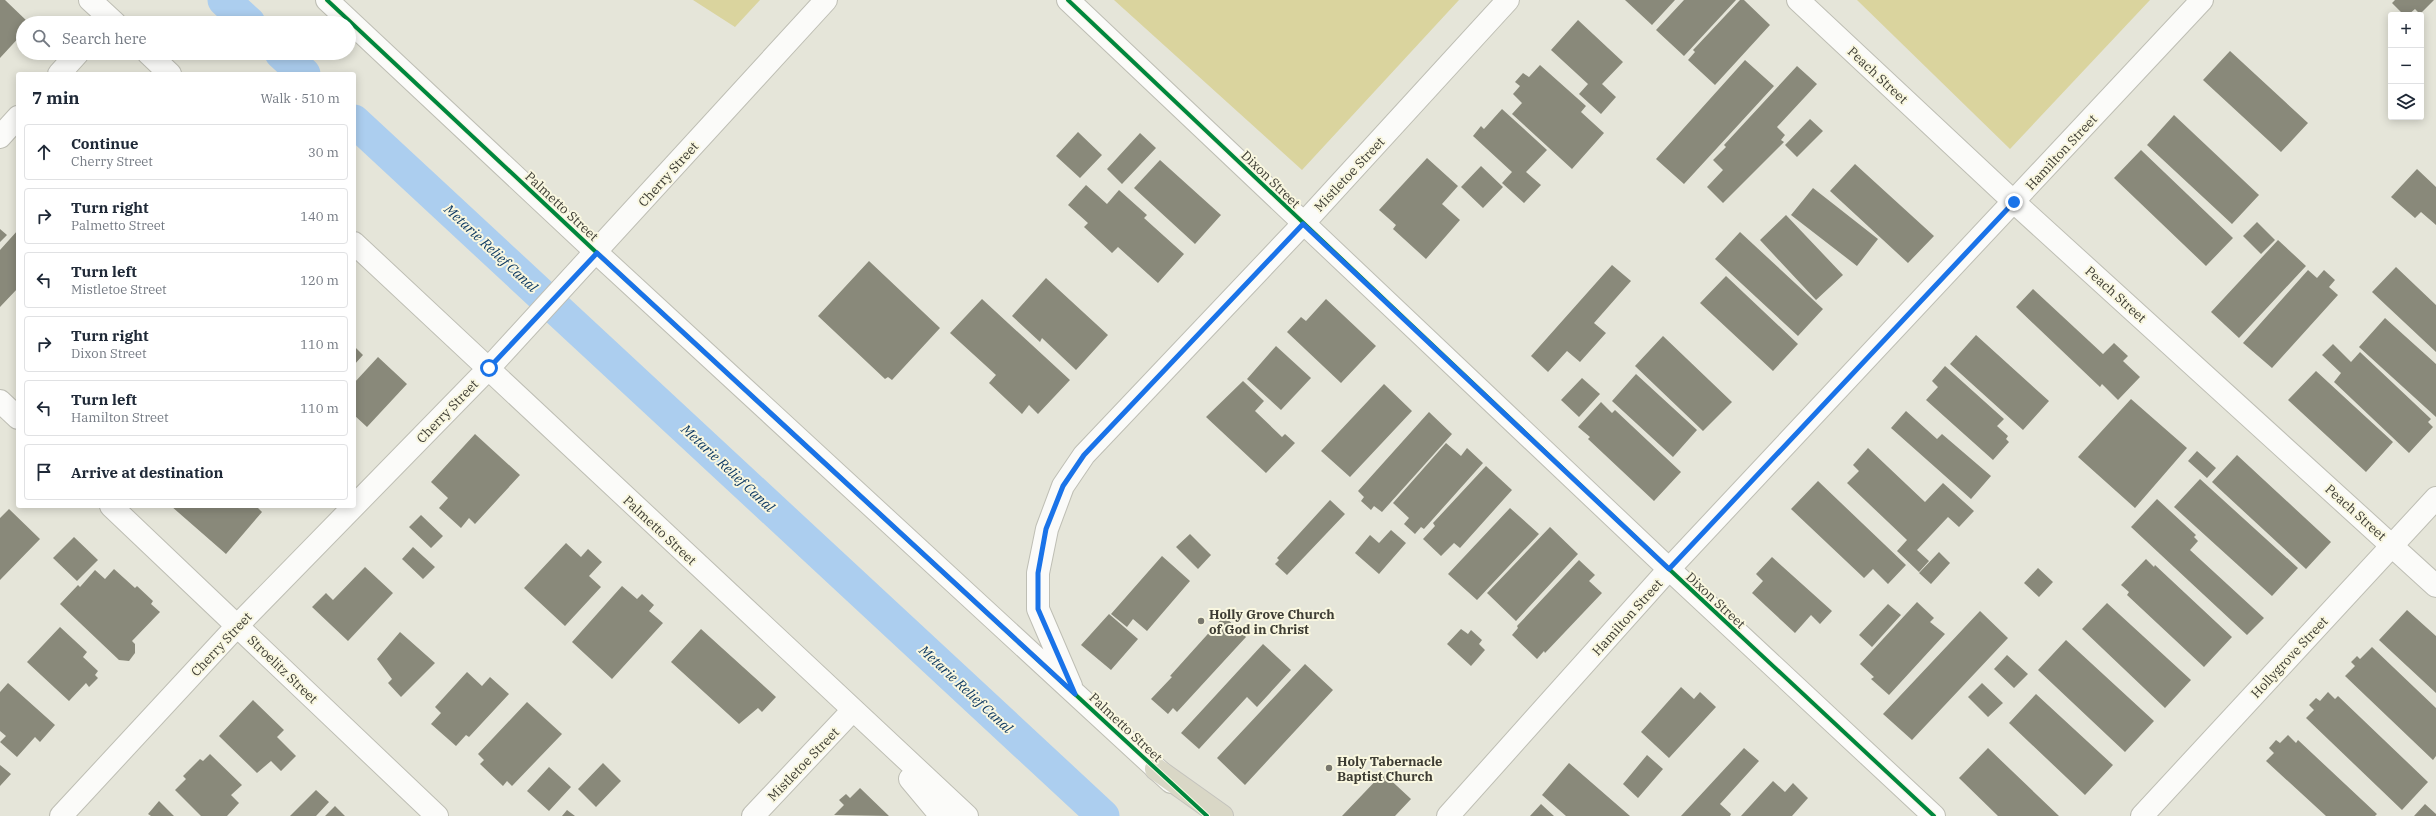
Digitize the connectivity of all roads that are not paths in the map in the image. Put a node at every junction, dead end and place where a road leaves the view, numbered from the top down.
1 (90, 0) edge
2 (327, 0) edge
3 (826, 0) edge
4 (1068, 0) edge
5 (1508, 0) edge
6 (1798, 0) edge
7 (2202, 0) edge
8 (105, 16) edge
9 (344, 16) edge
10 (356, 27) edge
11 (72, 60) edge
12 (155, 60) edge
13 (61, 72) edge
14 (168, 72) edge
15 (16, 119) edge
16 (0, 136) edge
17 (2014, 202) junction
18 (1303, 224) junction
19 (356, 245) edge
20 (597, 253) junction
21 (496, 360) junction
22 (0, 401) edge
23 (16, 416) edge
24 (2436, 498) edge
25 (356, 504) edge
26 (113, 508) edge
27 (352, 508) edge
28 (2392, 545) junction
29 (1669, 569) junction
30 (2436, 586) edge
31 (237, 626) junction
32 (1075, 694) junction
33 (852, 711) junction
34 (1156, 769) junction
35 (61, 816) edge
36 (437, 816) edge
37 (753, 816) edge
38 (941, 816) edge
39 (967, 816) edge
40 (1207, 816) edge
41 (1222, 816) edge
42 (1448, 816) edge
43 (1934, 816) edge
44 (2142, 816) edge

1 - 8 street
2 - 9 street, Palmetto Street
3 - 20 street, Cherry Street
4 - 18 street, Dixon Street
5 - 18 street, Mistletoe Street
6 - 17 street, Peach Street
7 - 17 street, Hamilton Street
10 - 20 street, Palmetto Street
11 - 13 street
12 - 14 street
15 - 16 street
17 - 28 street, Peach Street
17 - 29 street, Hamilton Street
18 - 29 street, Dixon Street
18 - 32 street, Mistletoe Street
19 - 21 street, Palmetto Street
20 - 21 street, Cherry Street
20 - 32 street, Palmetto Street
21 - 25 street, Cherry Street
21 - 33 street, Palmetto Street
22 - 23 street
24 - 28 street, Hollygrove Street
26 - 31 street, Stroelitz Street
27 - 31 street, Cherry Street
28 - 30 street, Peach Street
28 - 44 street, Hollygrove Street
29 - 42 street, Hamilton Street
29 - 43 street, Dixon Street
31 - 35 street, Cherry Street
31 - 36 street, Stroelitz Street
32 - 34 street, Palmetto Street
33 - 37 street, Mistletoe Street
33 - 38 street
33 - 39 street, Palmetto Street
34 - 40 street, Palmetto Street
34 - 41 highway

